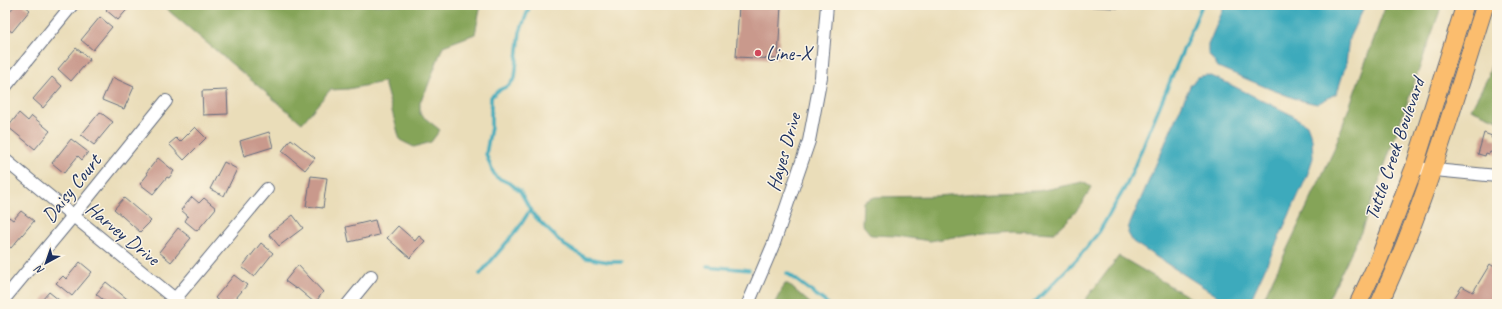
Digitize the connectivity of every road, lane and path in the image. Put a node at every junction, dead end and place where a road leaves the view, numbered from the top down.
1 (72, 5) edge
2 (827, 5) edge
3 (1465, 5) edge
4 (1485, 5) edge
5 (5, 87) edge
6 (166, 101) dead end
7 (5, 160) edge
8 (1414, 168) junction
9 (1433, 170) junction
10 (1497, 176) edge
11 (267, 189) dead end
12 (73, 216) junction
13 (372, 276) dead end
14 (5, 298) edge
15 (178, 301) edge
16 (348, 304) edge
17 (748, 304) edge
18 (1358, 304) edge
19 (1379, 304) edge

1 - 5 street
2 - 17 street, Hayes Drive
3 - 8 highway, Tuttle Creek Boulevard
4 - 9 highway, Tuttle Creek Boulevard
6 - 12 street, Daisy Court
7 - 12 street, Harvey Drive
8 - 9 street
8 - 18 highway, Tuttle Creek Boulevard
9 - 10 street
9 - 19 highway, Tuttle Creek Boulevard
11 - 15 street
12 - 14 street, Daisy Court
12 - 15 street, Harvey Drive
13 - 16 street

